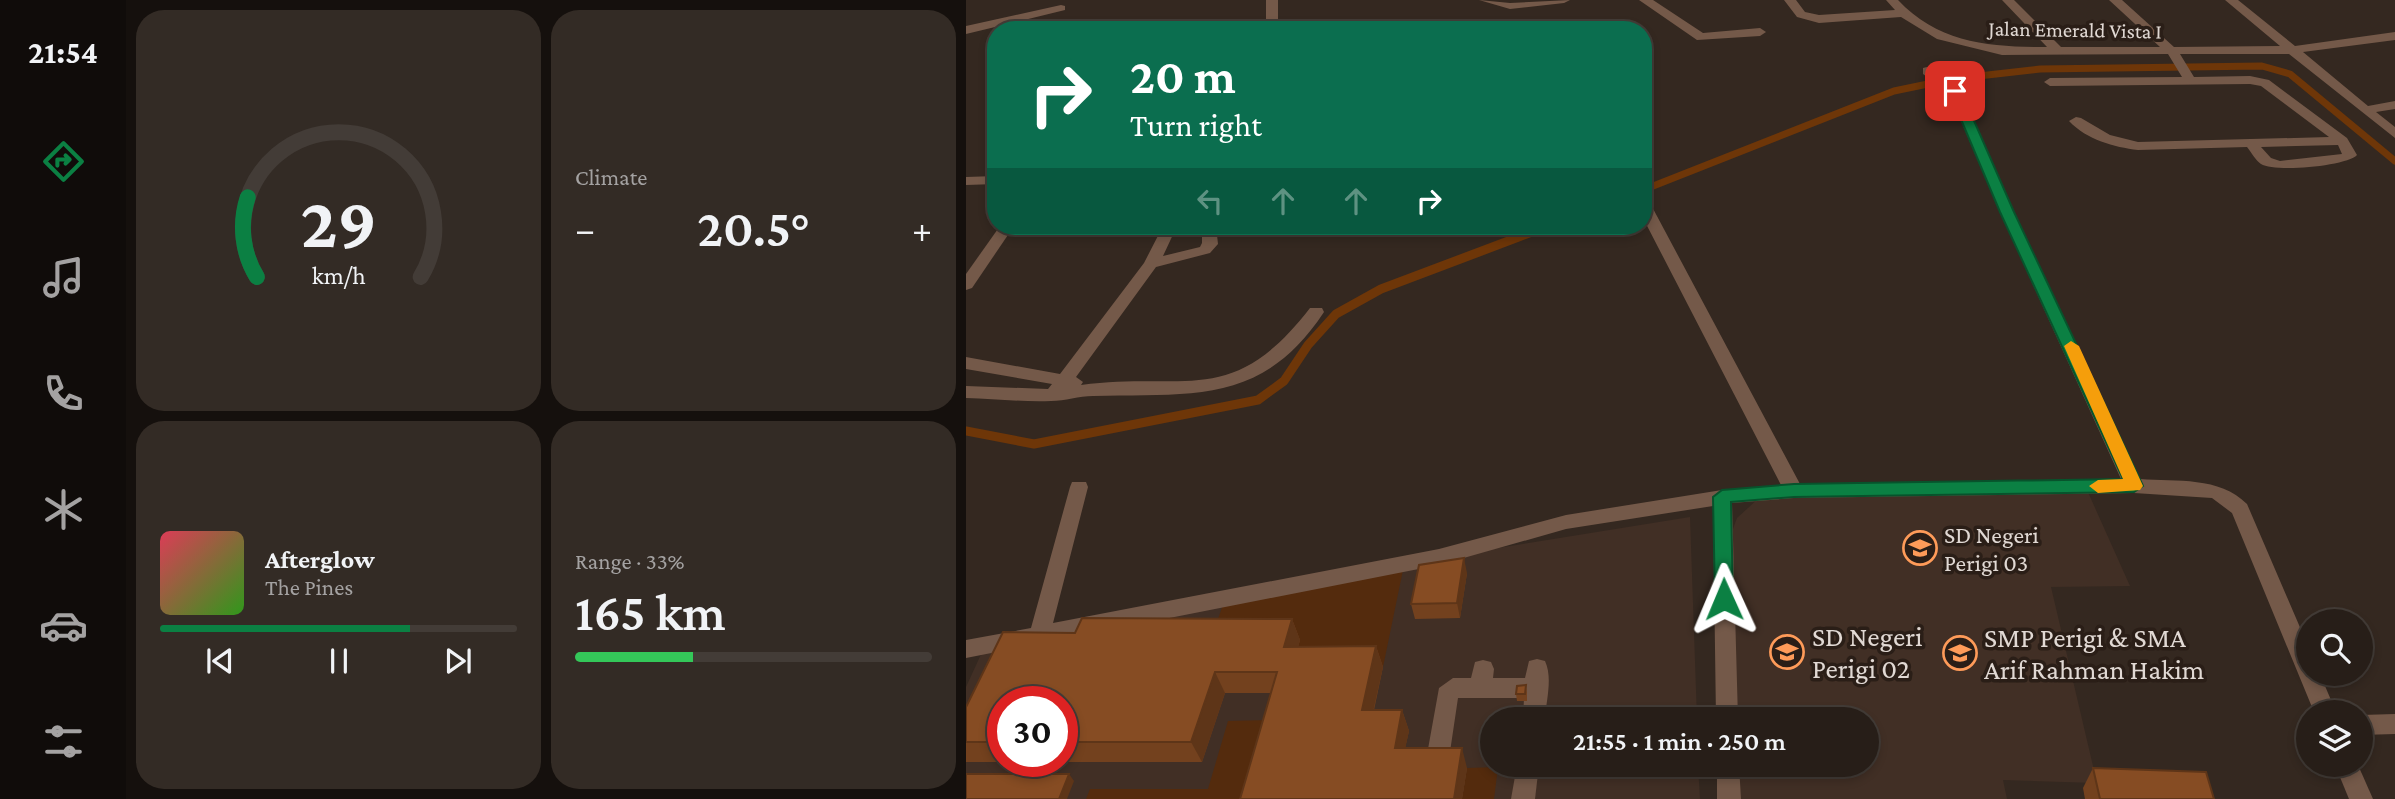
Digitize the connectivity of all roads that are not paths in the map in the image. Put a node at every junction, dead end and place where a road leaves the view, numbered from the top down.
1 (1272, 0) edge
2 (1485, 0) edge
3 (1564, 0) edge
4 (1645, 0) edge
5 (1671, 0) edge
6 (1790, 0) edge
7 (1892, 0) edge
8 (2008, 0) edge
9 (2115, 0) edge
10 (2231, 0) edge
11 (1061, 8) dead end
12 (1902, 13) junction
13 (1675, 18) junction
14 (1005, 21) edge
15 (1272, 21) edge
16 (987, 25) edge
17 (966, 30) edge
18 (1760, 32) dead end
19 (2395, 36) edge
20 (2293, 50) junction
21 (2058, 51) junction
22 (2174, 55) junction
23 (1937, 77) dead end
24 (2188, 77) junction
25 (2050, 82) dead end
26 (2395, 105) edge
27 (2366, 110) junction
28 (2076, 121) dead end
29 (2395, 134) edge
30 (2342, 141) junction
31 (2251, 144) junction
32 (987, 180) edge
33 (966, 181) edge
34 (1652, 218) edge
35 (1001, 235) edge
36 (1166, 235) edge
37 (1210, 235) edge
38 (1151, 264) junction
39 (966, 285) edge
40 (1316, 312) dead end
41 (966, 363) edge
42 (1063, 378) junction
43 (1093, 390) junction
44 (966, 392) edge
45 (1053, 396) junction
46 (2134, 486) junction
47 (1079, 487) dead end
48 (1794, 491) junction
49 (1722, 497) junction
50 (1039, 636) junction
51 (2296, 643) edge
52 (966, 649) edge
53 (1535, 707) edge
54 (1727, 707) edge
55 (2395, 724) edge
56 (2373, 725) edge
57 (1526, 777) edge
58 (1728, 777) edge
59 (2352, 777) edge
60 (1431, 799) edge
61 (1523, 799) edge
62 (1729, 799) edge
63 (2361, 799) edge

1 - 15 street
2 - 3 street
4 - 13 street
5 - 13 street
6 - 12 street
7 - 12 street, Jalan Emerald Vista I
8 - 21 street
9 - 22 street
10 - 20 street
11 - 14 street
12 - 21 street, Jalan Emerald Vista I
13 - 18 street
16 - 17 street
19 - 20 street, Jalan Emerald Vista I
20 - 22 street, Jalan Emerald Vista I
20 - 27 street
21 - 22 street, Jalan Emerald Vista I
22 - 24 street
23 - 46 street
24 - 25 street
24 - 30 street
26 - 27 street
27 - 29 street
28 - 31 street
30 - 31 street
30 - 31 street
32 - 33 street
34 - 48 street
35 - 39 street
36 - 38 street
37 - 38 street
38 - 42 street
40 - 43 street
41 - 42 street
42 - 43 street
42 - 45 street
43 - 45 street
44 - 45 street
46 - 48 street
46 - 51 street
47 - 50 street
48 - 49 street
49 - 50 street
49 - 54 street
50 - 52 street
53 - 60 street
55 - 56 street
57 - 61 street
58 - 62 street
59 - 63 street

